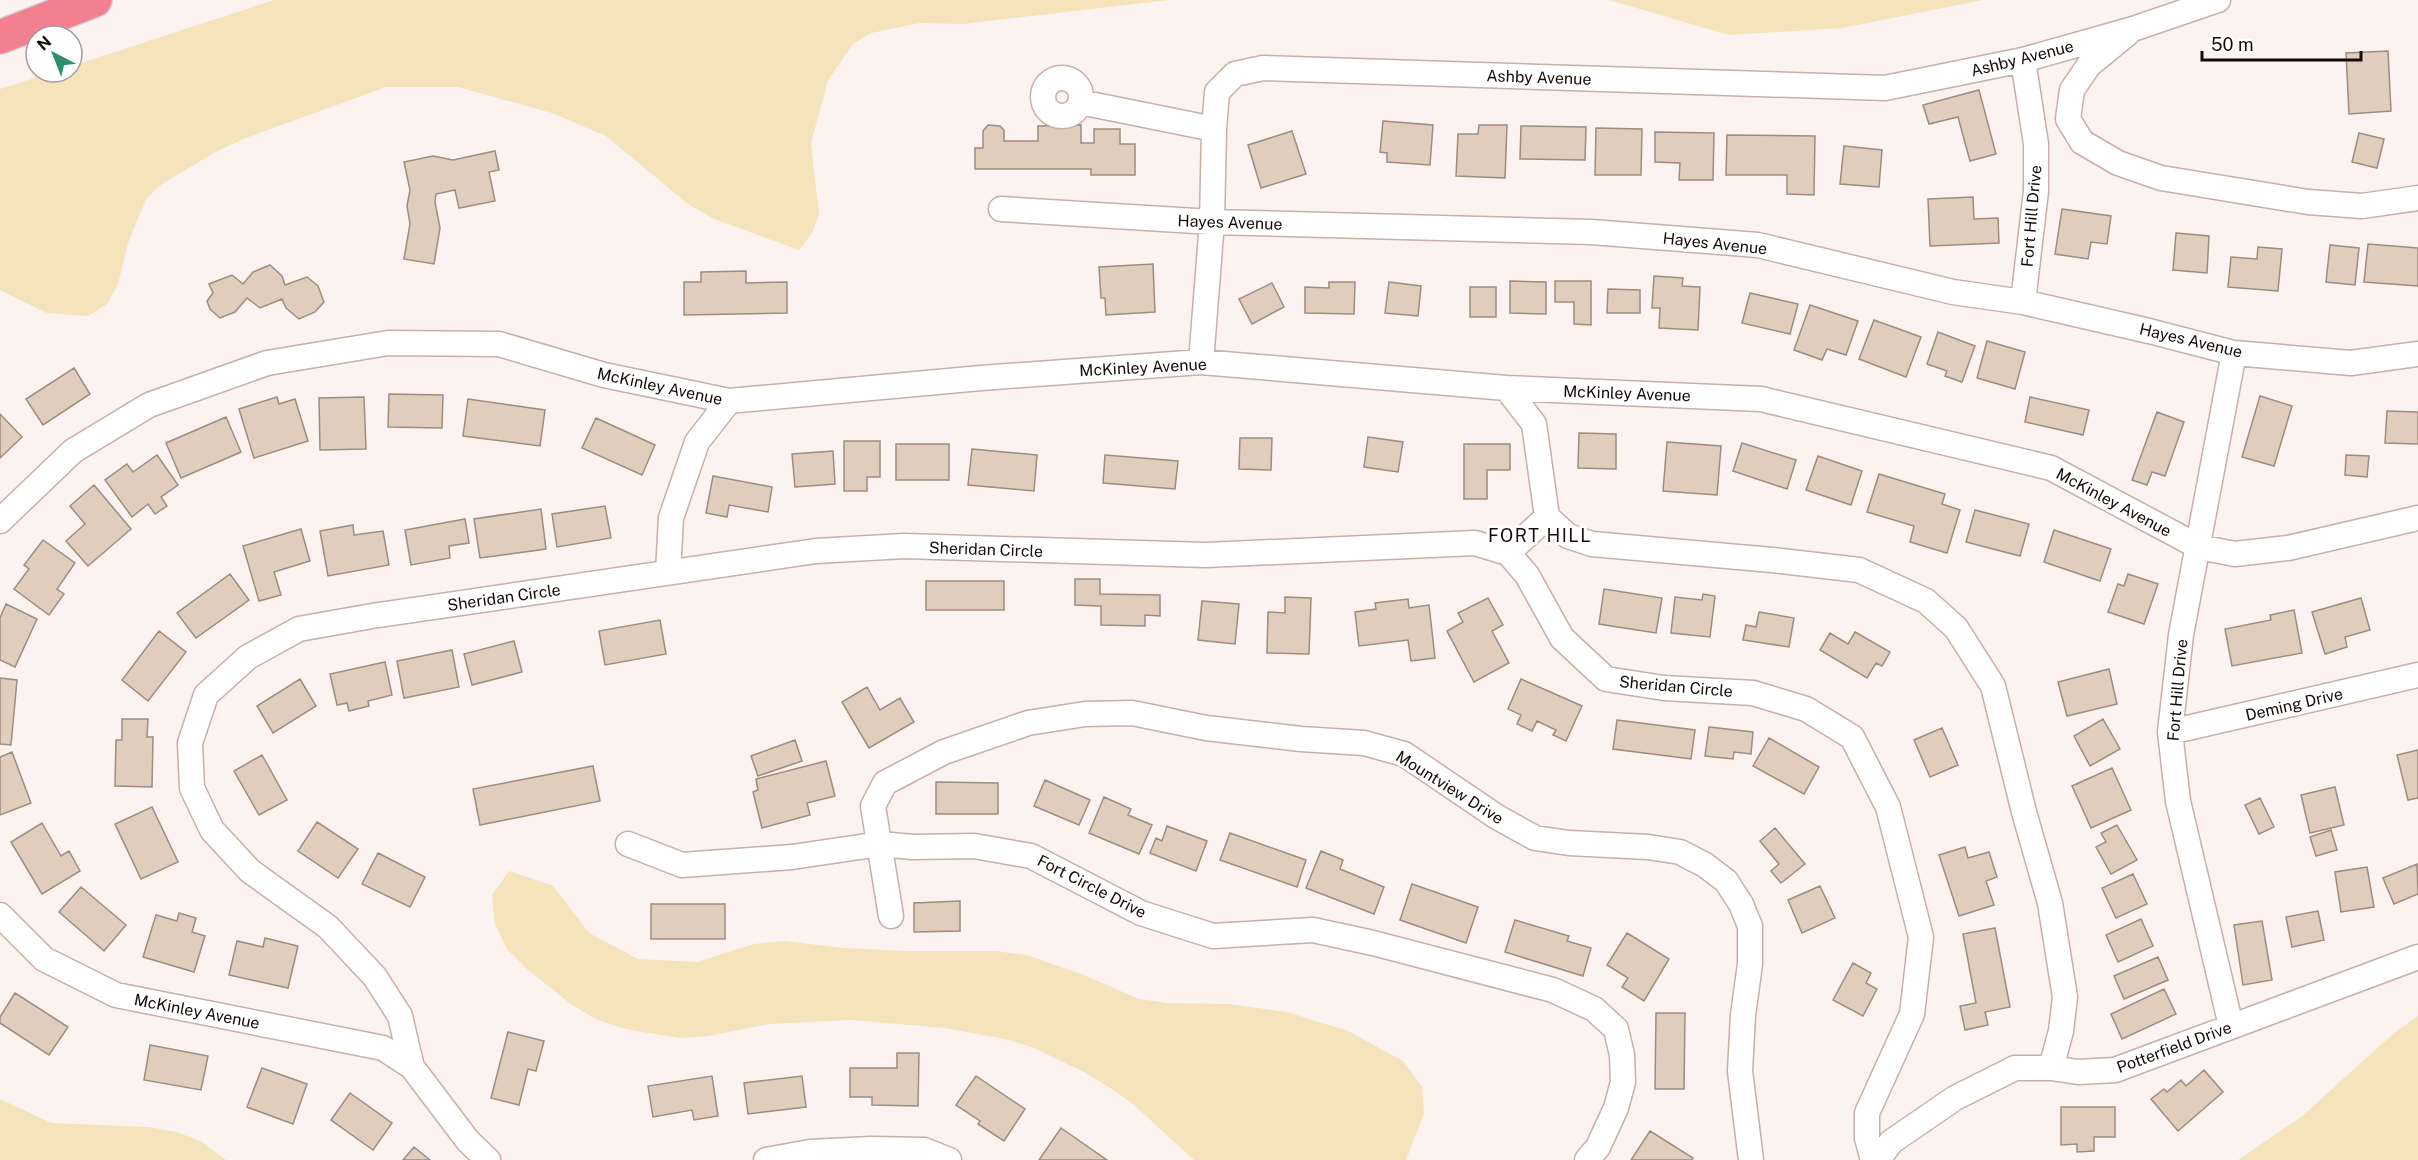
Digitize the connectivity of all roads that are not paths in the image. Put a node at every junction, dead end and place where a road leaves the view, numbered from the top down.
1 (94, 0) edge
2 (2218, 0) edge
3 (2133, 29) junction
4 (0, 38) edge
5 (2023, 60) junction
6 (1080, 102) dead end
7 (2068, 119) junction
8 (1214, 129) junction
9 (2036, 144) junction
10 (2418, 198) edge
11 (1001, 209) dead end
12 (1212, 222) junction
13 (2023, 302) junction
14 (2234, 353) junction
15 (2418, 354) edge
16 (1201, 362) junction
17 (1506, 388) junction
18 (729, 401) junction
19 (1547, 517) junction
20 (2418, 518) edge
21 (0, 521) edge
22 (2199, 546) junction
23 (1508, 553) junction
24 (668, 572) junction
25 (2418, 675) edge
26 (2170, 732) junction
27 (628, 844) dead end
28 (880, 844) junction
29 (0, 915) edge
30 (891, 916) dead end
31 (2418, 957) edge
32 (2230, 1026) junction
33 (412, 1067) junction
34 (2051, 1068) junction
35 (488, 1160) edge
36 (766, 1160) edge
37 (949, 1160) edge
38 (1587, 1160) edge
39 (1751, 1160) edge
40 (1875, 1160) edge

1 - 4 highway
2 - 3 street, Ashby Avenue
3 - 5 street, Ashby Avenue
3 - 7 street, Ashby Avenue
5 - 8 street, Ashby Avenue
5 - 9 street, Fort Hill Drive
6 - 8 street
7 - 9 street
7 - 10 street
8 - 12 street, Ashby Avenue
9 - 13 street, Fort Hill Drive
11 - 12 street, Hayes Avenue
12 - 13 street, Hayes Avenue
12 - 16 street, Ashby Avenue
13 - 14 street, Hayes Avenue
14 - 15 street, Hayes Avenue
14 - 22 street, Fort Hill Drive
16 - 17 street, McKinley Avenue
16 - 18 street, McKinley Avenue
17 - 19 street
17 - 22 street, McKinley Avenue
18 - 21 street, McKinley Avenue
18 - 24 street
19 - 23 street
19 - 34 street
20 - 22 street, McKinley Avenue
22 - 26 street, Fort Hill Drive
23 - 24 street, Sheridan Circle
23 - 40 street, Sheridan Circle
24 - 33 street, Sheridan Circle
25 - 26 street, Deming Drive
26 - 32 street, Fort Hill Drive
27 - 28 street, Fort Circle Drive
28 - 30 street, Mountview Drive
28 - 38 street, Fort Circle Drive
28 - 39 street, Mountview Drive
29 - 33 street, McKinley Avenue
31 - 32 street, Potterfield Drive
32 - 34 street, Potterfield Drive
33 - 35 street, Sheridan Circle
34 - 40 street, Potterfield Drive
36 - 37 street

